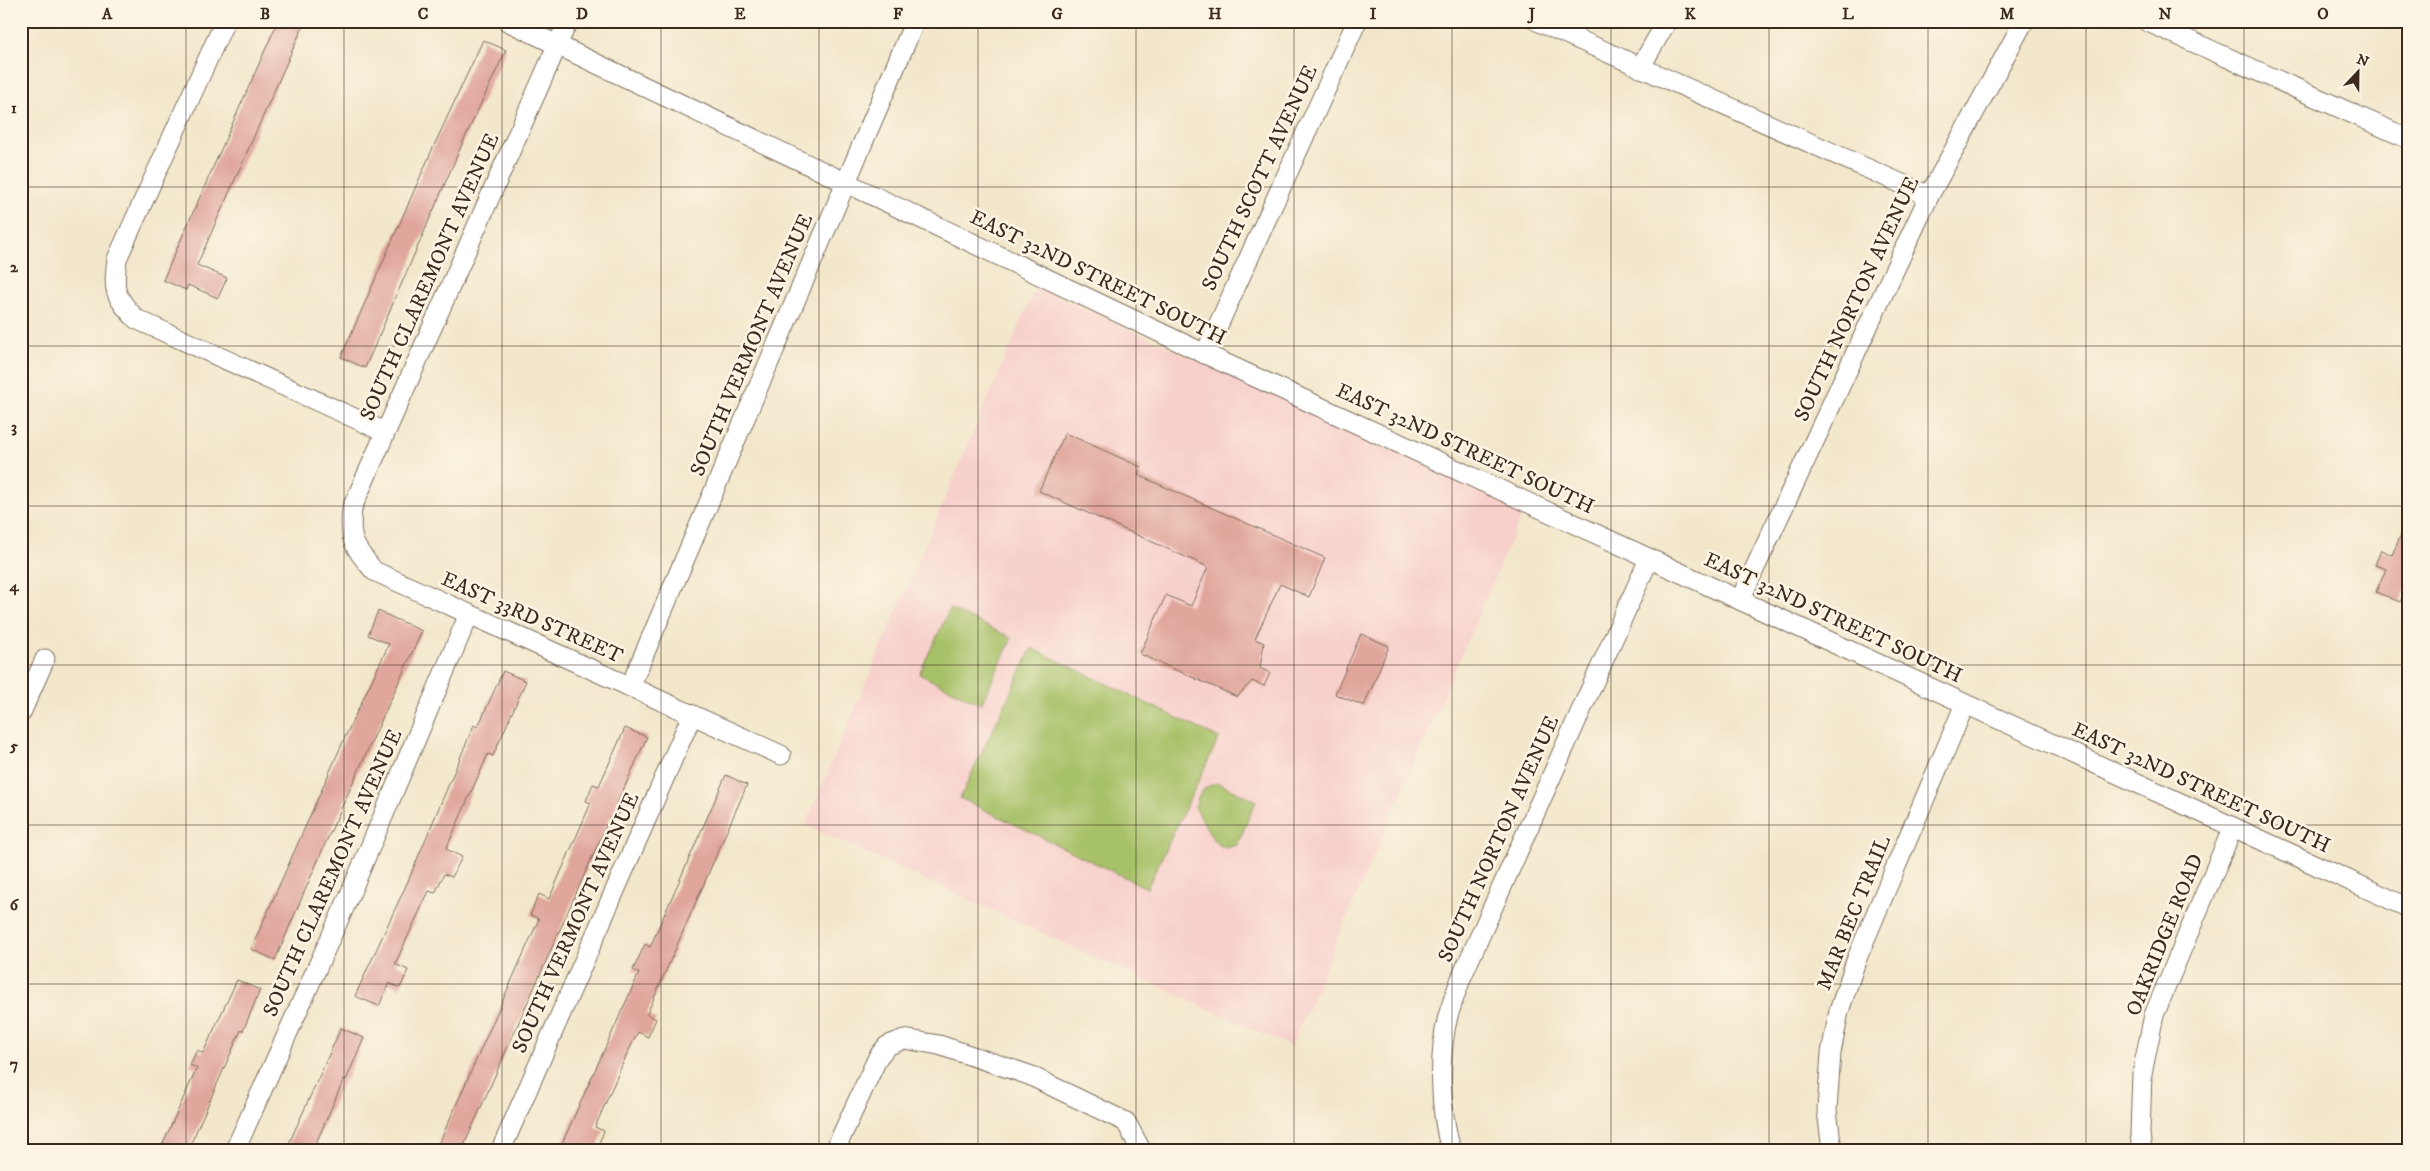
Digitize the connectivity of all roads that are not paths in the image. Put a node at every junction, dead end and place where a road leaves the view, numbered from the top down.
1 (225, 21) edge
2 (507, 21) edge
3 (568, 21) edge
4 (915, 21) edge
5 (1357, 21) edge
6 (1538, 21) edge
7 (1667, 21) edge
8 (2024, 21) edge
9 (2146, 21) edge
10 (558, 45) junction
11 (1640, 68) junction
12 (2409, 139) edge
13 (846, 182) junction
14 (1929, 196) junction
15 (1205, 354) junction
16 (385, 432) junction
17 (360, 553) joint
18 (1649, 559) junction
19 (1740, 600) junction
20 (469, 614) junction
21 (45, 659) dead end
22 (630, 687) junction
23 (1965, 704) junction
24 (21, 713) edge
25 (692, 715) junction
26 (781, 755) dead end
27 (2233, 827) junction
28 (2409, 908) edge
29 (1141, 1149) edge
30 (235, 1150) edge
31 (501, 1150) edge
32 (835, 1150) edge
33 (1451, 1150) edge
34 (1832, 1150) edge
35 (2142, 1150) edge

1 - 16 street
2 - 10 street, EAST 32ND STREET SOUTH
3 - 10 street, SOUTH CLAREMONT AVENUE
4 - 13 street, SOUTH VERMONT AVENUE
5 - 15 street, SOUTH SCOTT AVENUE
6 - 11 street
7 - 11 street
8 - 14 street, SOUTH NORTON AVENUE
9 - 12 street
10 - 13 street, EAST 32ND STREET SOUTH
10 - 16 street, SOUTH CLAREMONT AVENUE
11 - 14 street
13 - 15 street, EAST 32ND STREET SOUTH
13 - 22 street, SOUTH VERMONT AVENUE
14 - 19 street, SOUTH NORTON AVENUE
15 - 18 street, EAST 32ND STREET SOUTH
16 - 17 street, SOUTH CLAREMONT AVENUE
17 - 20 street, EAST 33RD STREET
18 - 19 street, EAST 32ND STREET SOUTH
18 - 33 street, SOUTH NORTON AVENUE
19 - 23 street, EAST 32ND STREET SOUTH
20 - 22 street, EAST 33RD STREET
20 - 30 street, SOUTH CLAREMONT AVENUE
21 - 24 street
22 - 25 street, EAST 33RD STREET
23 - 27 street, EAST 32ND STREET SOUTH
23 - 34 street, MAR BEC TRAIL
25 - 26 street, EAST 33RD STREET
25 - 31 street, SOUTH VERMONT AVENUE
27 - 28 street, EAST 32ND STREET SOUTH
27 - 35 street, OAKRIDGE ROAD
29 - 32 street

